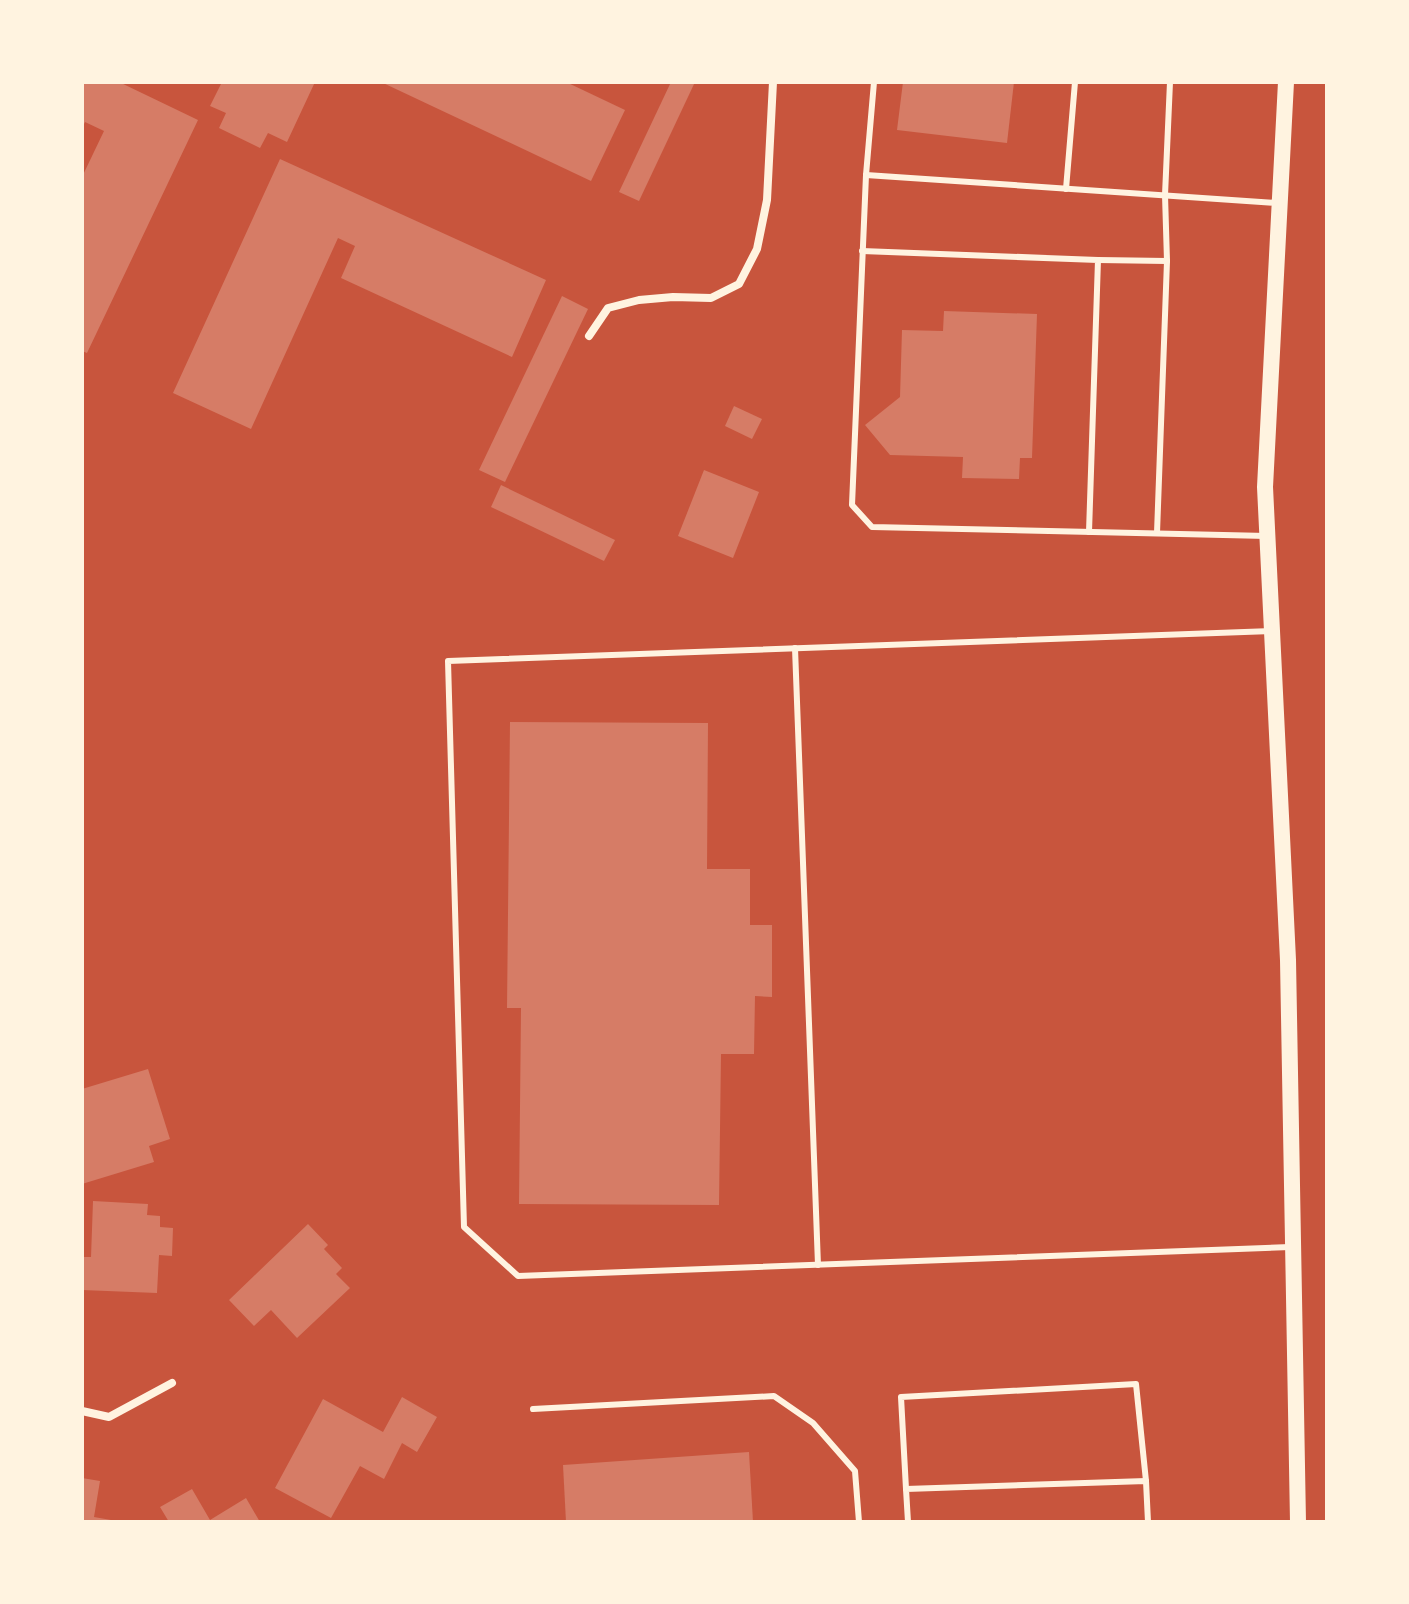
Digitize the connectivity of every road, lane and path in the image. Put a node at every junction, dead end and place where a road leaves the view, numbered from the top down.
1 (773, 82) edge
2 (874, 82) edge
3 (1075, 82) edge
4 (1170, 82) edge
5 (1286, 82) edge
6 (866, 175) junction
7 (1066, 189) junction
8 (1165, 195) junction
9 (1280, 203) junction
10 (862, 251) junction
11 (1098, 260) junction
12 (1167, 261) junction
13 (589, 336) dead end
14 (1089, 532) junction
15 (1157, 533) junction
16 (1267, 536) junction
17 (1272, 631) junction
18 (795, 648) junction
19 (1294, 1246) junction
20 (818, 1265) junction
21 (172, 1383) dead end
22 (533, 1409) dead end
23 (82, 1411) edge
24 (1146, 1481) junction
25 (906, 1489) junction
26 (859, 1522) edge
27 (908, 1522) edge
28 (1148, 1522) edge
29 (1298, 1522) edge

1 - 13 street
2 - 6 lane
3 - 7 lane
4 - 8 lane
5 - 9 main road
6 - 7 lane
6 - 10 lane
7 - 8 lane
8 - 9 lane
8 - 12 lane
9 - 16 main road
10 - 11 lane
10 - 14 lane
11 - 12 lane
11 - 14 lane
12 - 15 lane
14 - 15 lane
15 - 16 lane
16 - 17 main road
17 - 18 lane
17 - 19 main road
18 - 20 lane
18 - 20 lane
19 - 20 lane
19 - 29 main road
21 - 23 street
22 - 26 lane
24 - 25 lane
24 - 25 lane
24 - 28 lane
25 - 27 lane

